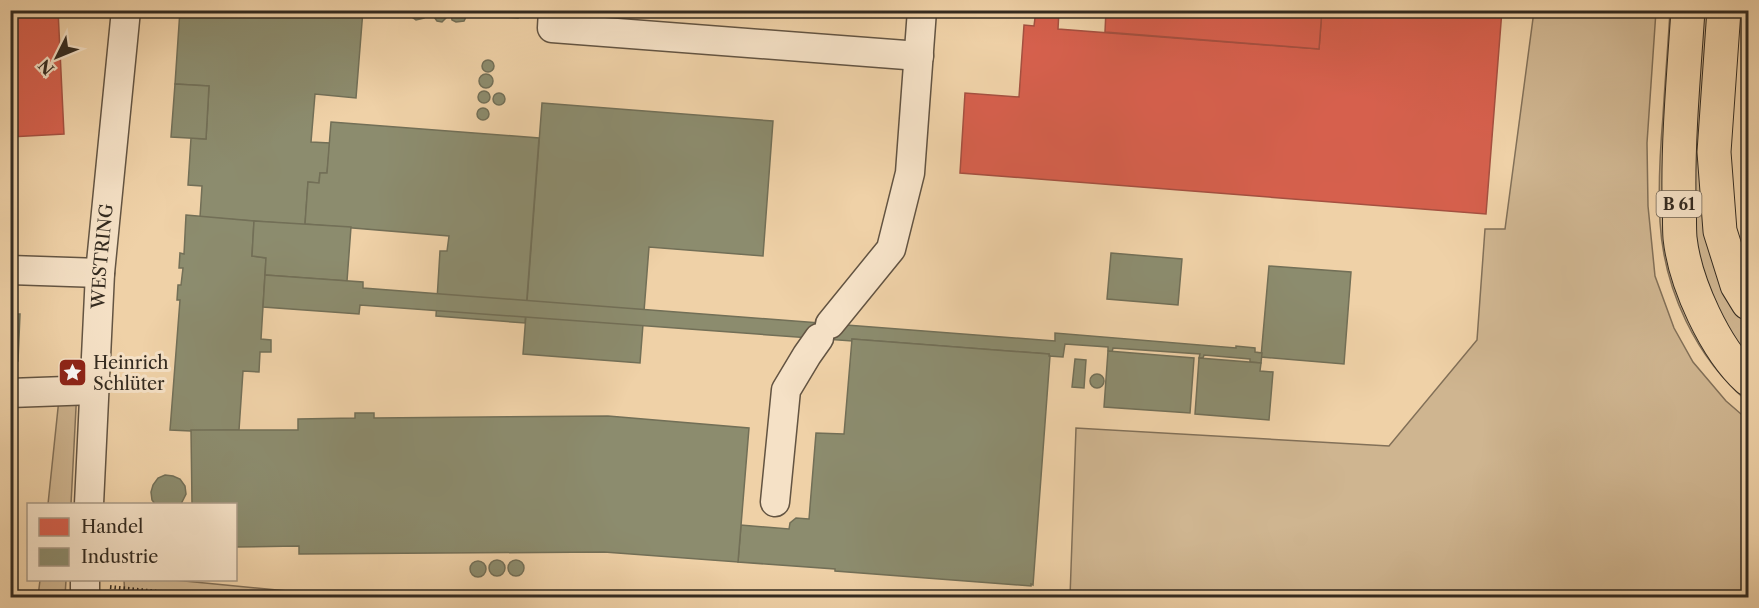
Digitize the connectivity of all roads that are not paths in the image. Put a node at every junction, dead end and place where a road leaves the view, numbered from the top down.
1 (126, 10) edge
2 (553, 10) edge
3 (922, 10) edge
4 (1688, 10) edge
5 (1724, 10) edge
6 (919, 56) junction
7 (10, 270) edge
8 (100, 273) junction
9 (1749, 303) edge
10 (1749, 379) edge
11 (94, 390) junction
12 (10, 393) edge
13 (775, 502) dead end
14 (89, 503) edge

1 - 8 street, WESTRING
2 - 6 street
3 - 6 street
4 - 10 highway, B 61
5 - 9 highway
6 - 13 street
7 - 8 street
8 - 11 street, WESTRING
11 - 12 street
11 - 14 street, WESTRING

